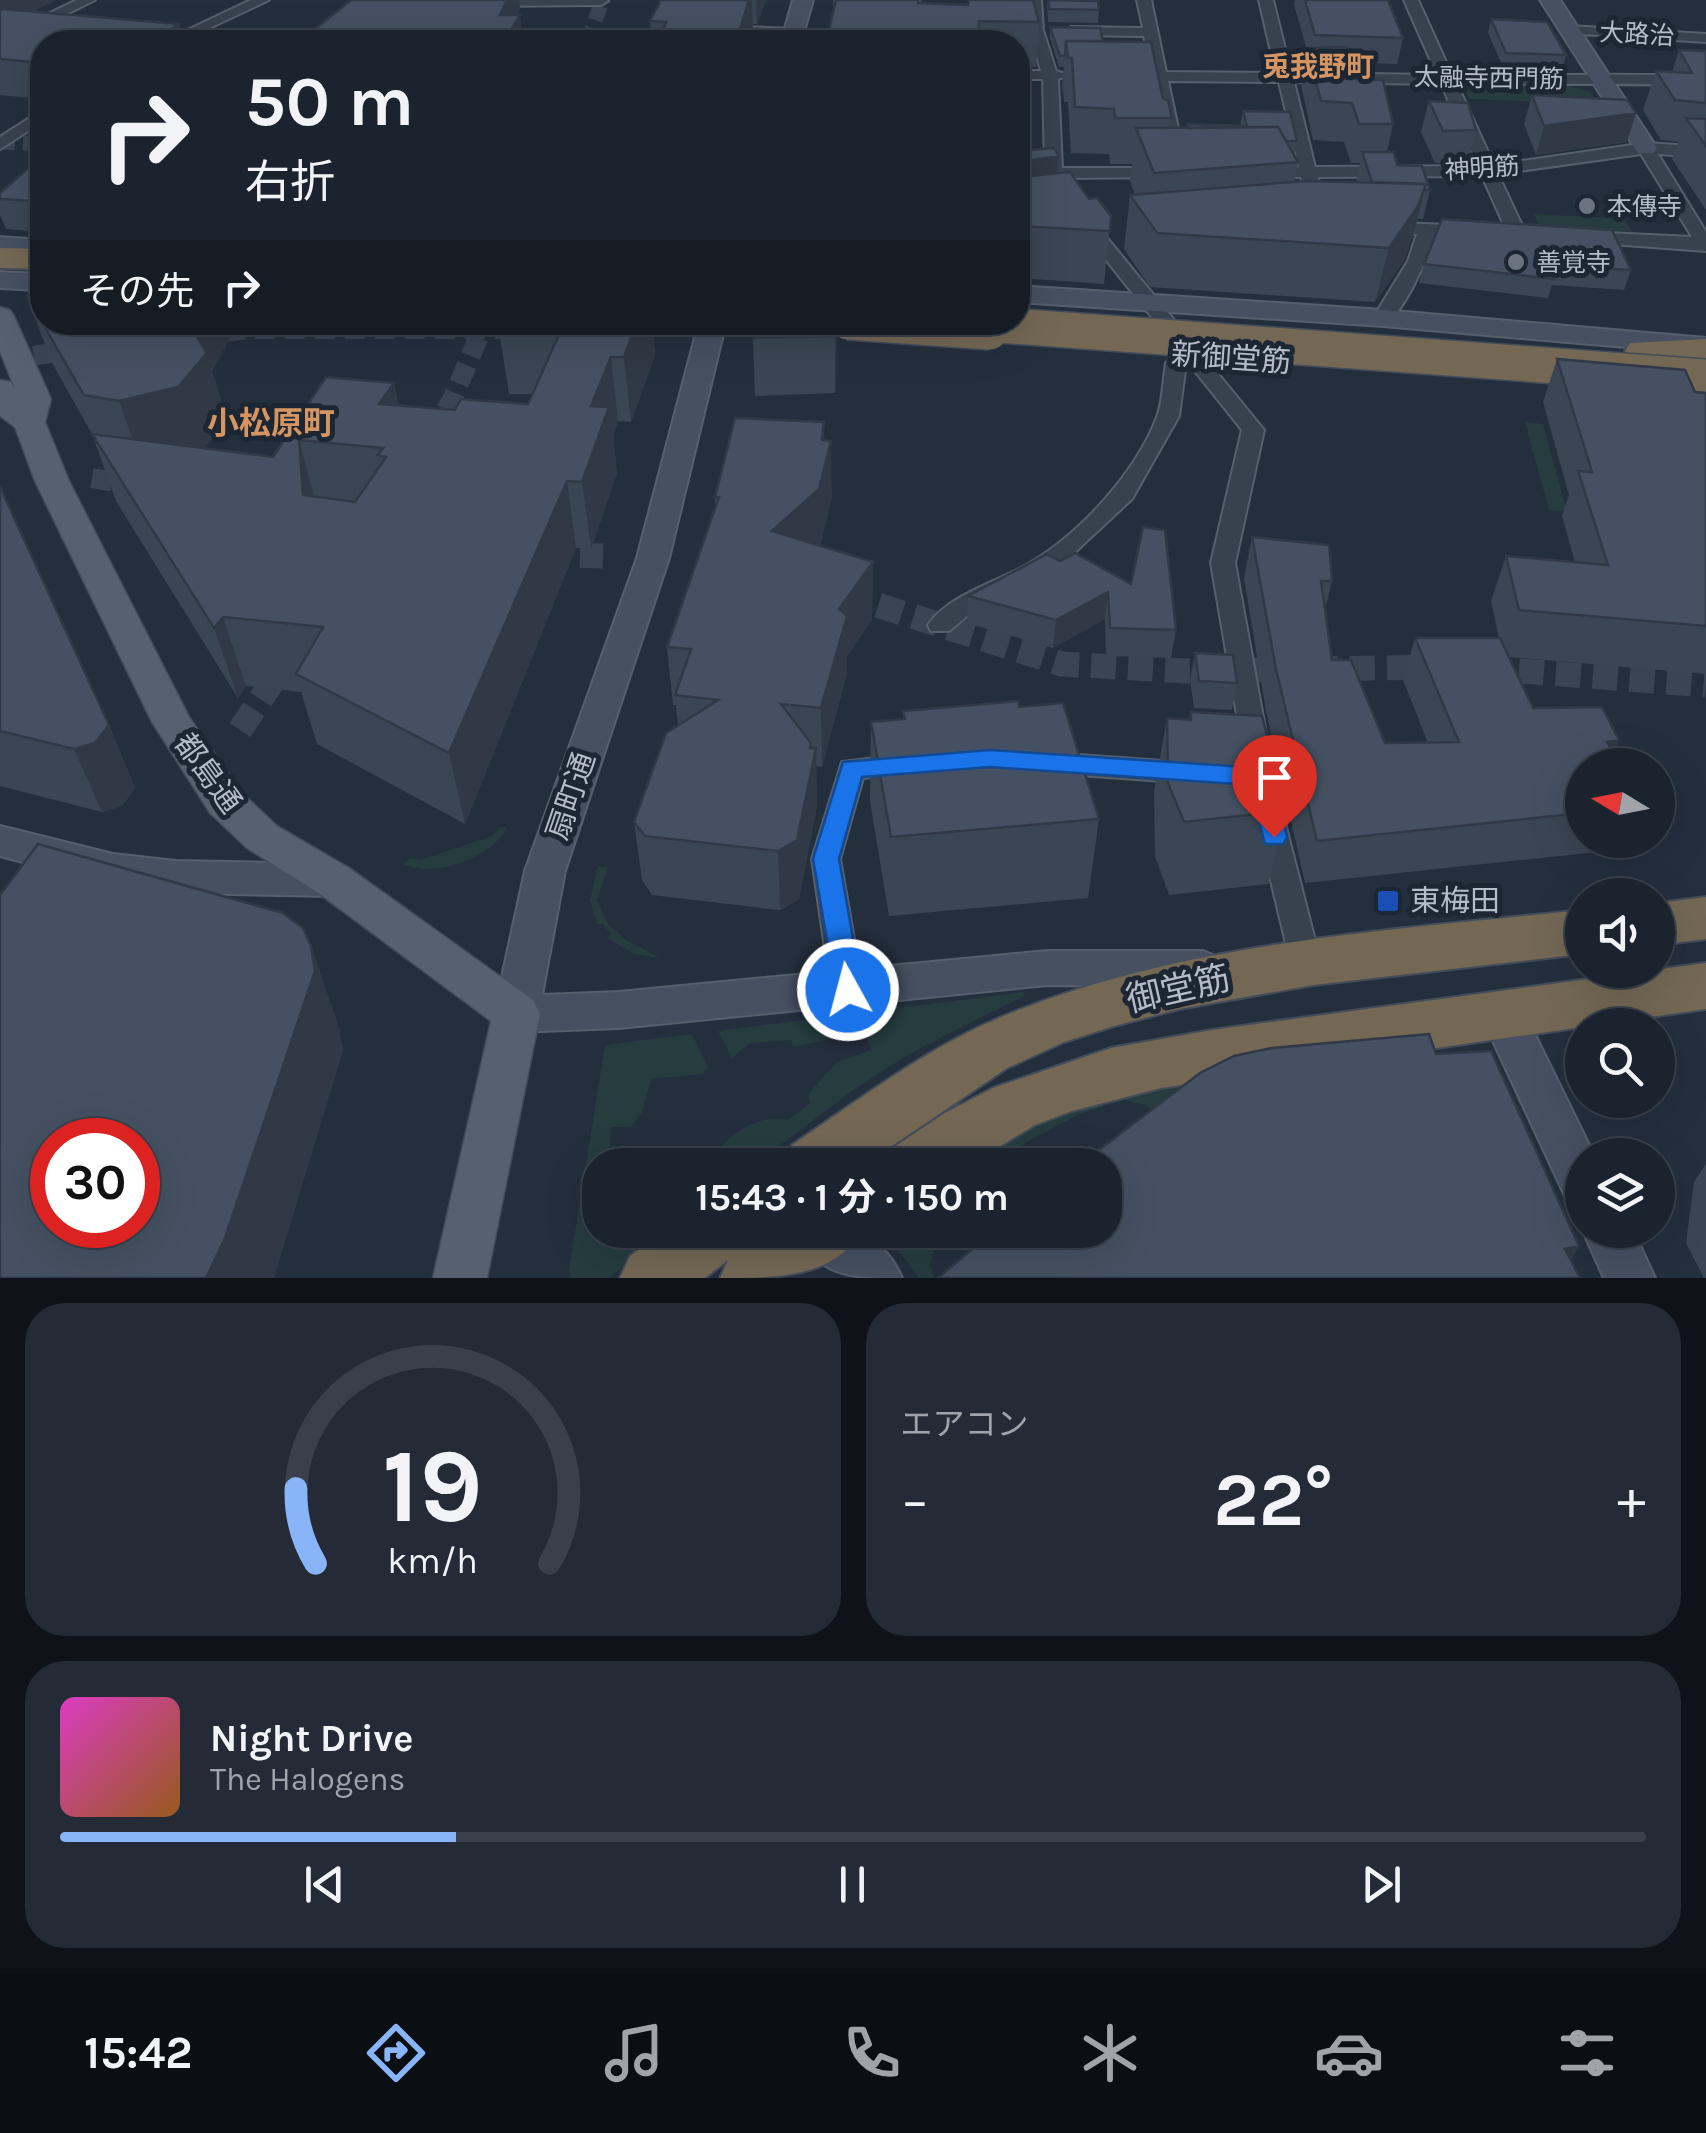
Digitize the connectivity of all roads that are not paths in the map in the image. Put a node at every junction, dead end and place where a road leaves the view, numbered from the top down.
1 (88, 0) edge
2 (262, 0) edge
3 (803, 0) edge
4 (1034, 0) edge
5 (1144, 0) edge
6 (1266, 0) edge
7 (1412, 0) edge
8 (1550, 0) edge
9 (468, 1) edge
10 (486, 1) edge
11 (602, 1) edge
12 (196, 30) edge
13 (794, 30) edge
14 (1036, 30) junction
15 (1568, 30) junction
16 (1150, 32) junction
17 (1706, 38) edge
18 (0, 43) edge
19 (1030, 75) edge
20 (1050, 76) junction
21 (1086, 76) edge
22 (1104, 76) edge
23 (1159, 76) junction
24 (1286, 76) junction
25 (1445, 76) junction
26 (1600, 80) junction
27 (1706, 82) edge
28 (30, 123) edge
29 (0, 144) edge
30 (1646, 148) junction
31 (1706, 152) edge
32 (1254, 172) edge
33 (1310, 172) junction
34 (1488, 172) junction
35 (1030, 173) edge
36 (1052, 174) junction
37 (1315, 206) edge
38 (1354, 225) edge
39 (1428, 229) junction
40 (1573, 236) edge
41 (0, 245) edge
42 (1705, 245) edge
43 (30, 246) edge
44 (0, 258) edge
45 (30, 259) edge
46 (30, 275) edge
47 (0, 276) edge
48 (30, 280) edge
49 (1030, 301) edge
50 (1030, 302) edge
51 (1030, 302) edge
52 (1146, 303) junction
53 (0, 316) edge
54 (1030, 317) edge
55 (1383, 318) junction
56 (1030, 327) edge
57 (710, 335) edge
58 (939, 335) edge
59 (989, 335) edge
60 (1706, 348) edge
61 (1183, 359) junction
62 (1706, 364) edge
63 (10, 365) edge
64 (1706, 377) edge
65 (0, 390) edge
66 (1706, 390) edge
67 (29, 422) junction
68 (940, 625) dead end
69 (1027, 762) edge
70 (931, 763) edge
71 (1249, 781) junction
72 (0, 841) edge
73 (332, 880) junction
74 (1706, 918) edge
75 (1675, 922) edge
76 (1565, 934) edge
77 (1285, 966) junction
78 (1706, 986) edge
79 (848, 990) junction
80 (1501, 1011) junction
81 (516, 1014) junction
82 (1565, 1145) edge
83 (840, 1148) edge
84 (941, 1148) edge
85 (694, 1248) edge
86 (801, 1248) edge
87 (844, 1248) edge
88 (1615, 1248) edge
89 (460, 1278) edge
90 (653, 1278) edge
91 (753, 1278) edge
92 (877, 1278) edge
93 (1630, 1278) edge

1 - 18 street
2 - 12 street
3 - 13 street
4 - 14 street
5 - 16 street
6 - 24 street
7 - 25 street
8 - 15 street
9 - 10 street
10 - 11 street
14 - 16 street
14 - 20 street
15 - 17 street, 大路治
15 - 26 street
16 - 23 street
19 - 20 street
20 - 21 street
20 - 36 street
22 - 23 street, 太融寺西門筋
23 - 24 street, 太融寺西門筋
23 - 36 street
24 - 25 street, 太融寺西門筋
24 - 33 street
25 - 26 street, 太融寺西門筋
25 - 34 street
26 - 27 street, 太融寺西門筋
26 - 30 street
28 - 29 street
30 - 31 street, 神明筋
30 - 34 street, 神明筋
30 - 42 street
32 - 33 street, 神明筋
33 - 34 street, 神明筋
33 - 37 street
34 - 39 street
35 - 36 street
36 - 52 street
38 - 39 street
39 - 55 street
40 - 42 street
41 - 43 street
44 - 45 highway
46 - 47 highway
47 - 48 street
49 - 52 street, 新御堂筋
50 - 60 highway
51 - 66 highway, bridge
52 - 55 street, 新御堂筋
52 - 61 street
53 - 63 main road, 都島通
54 - 62 highway
55 - 60 street, 新御堂筋
56 - 64 highway, bridge
57 - 81 street, 扇町通
58 - 61 street, 新御堂筋
59 - 66 highway, bridge
61 - 66 street, 新御堂筋
61 - 68 street
61 - 71 street
63 - 67 main road, 都島通
65 - 67 main road, 都島通
67 - 73 main road, 都島通
69 - 71 street
70 - 79 street
71 - 77 street
72 - 73 street
73 - 81 main road, 都島通
74 - 75 highway
76 - 77 highway, 御堂筋
77 - 79 street
77 - 83 highway, 御堂筋
78 - 80 highway, 御堂筋
79 - 81 street
80 - 82 street
80 - 84 highway, 御堂筋
81 - 89 main road, 扇町通
85 - 90 highway
86 - 91 highway
87 - 92 street
88 - 93 street

